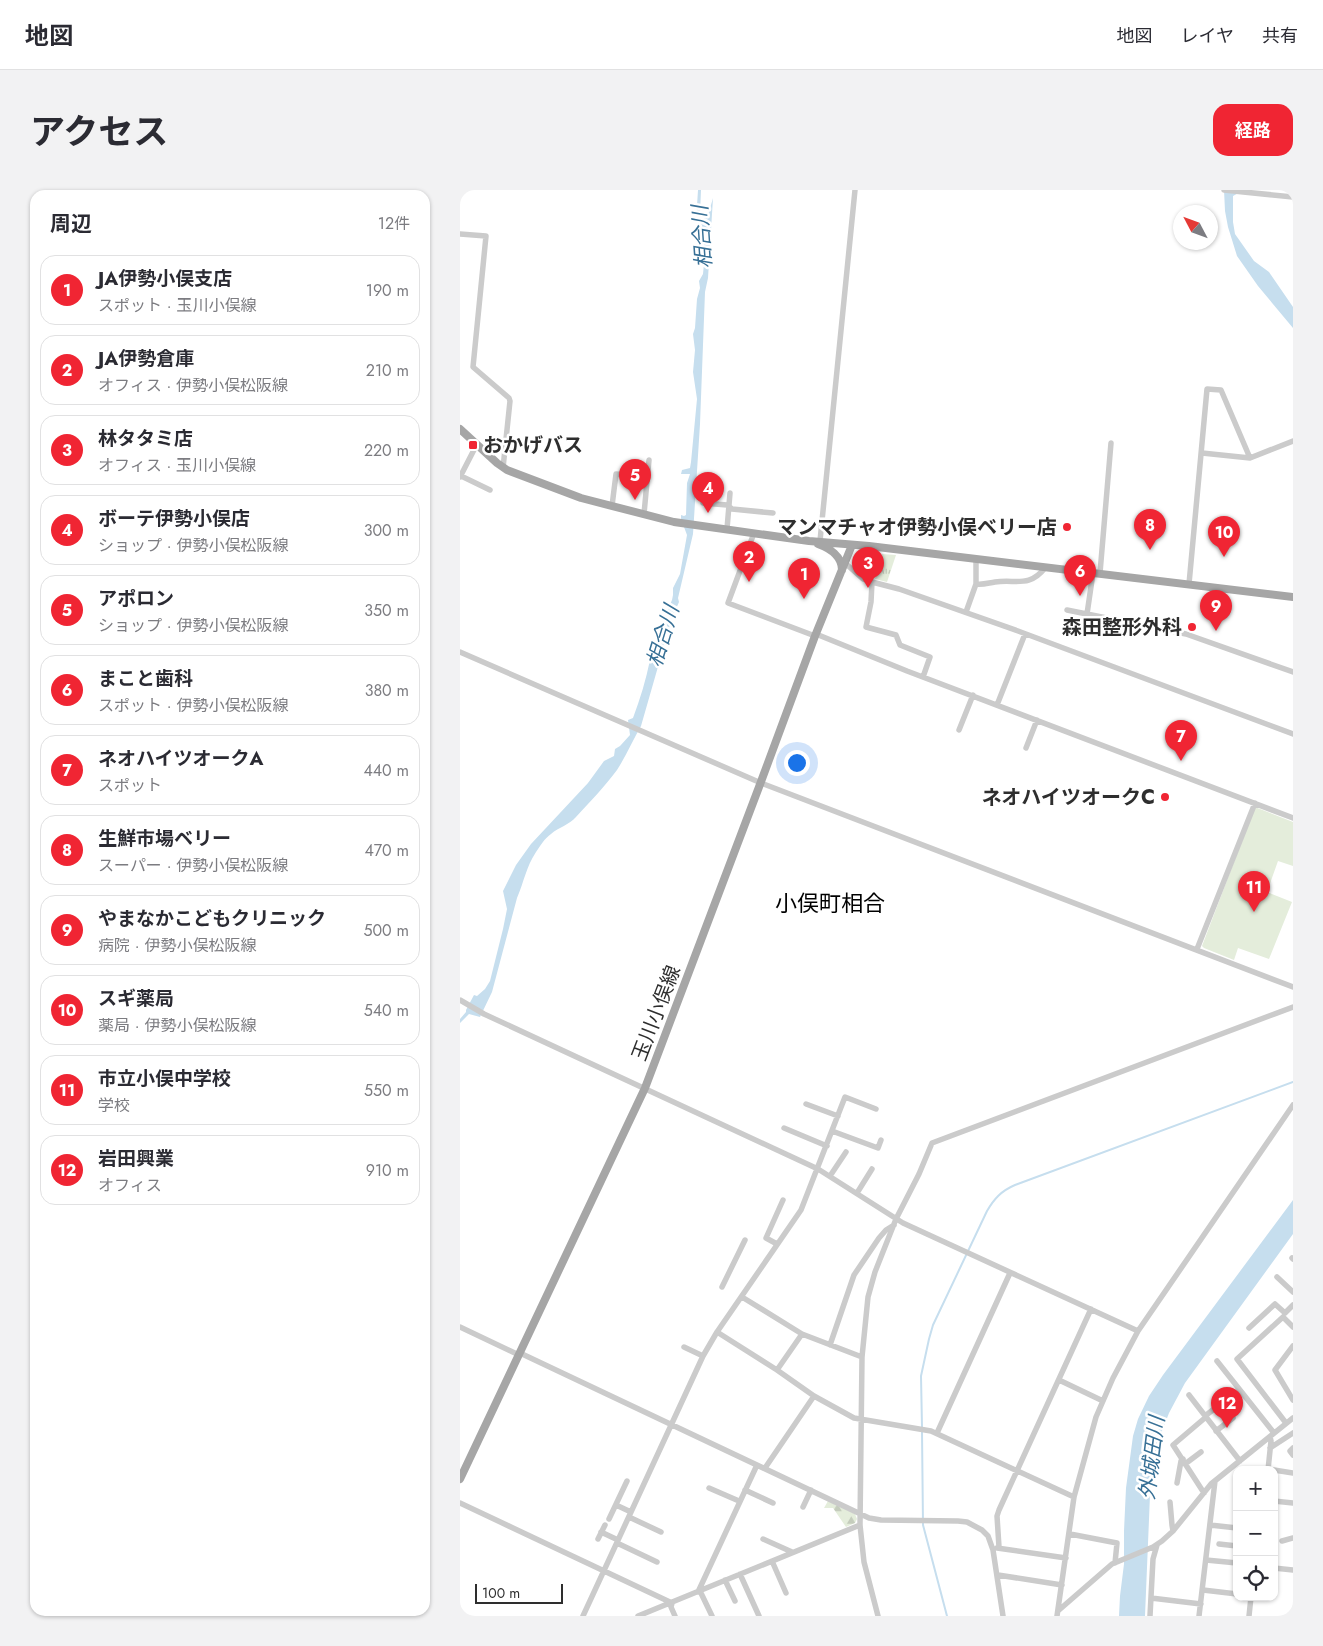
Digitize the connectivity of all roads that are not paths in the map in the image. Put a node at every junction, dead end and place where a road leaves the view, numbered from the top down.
1 (855, 190) edge
2 (1224, 190) edge
3 (1275, 193) edge
4 (1293, 197) edge
5 (460, 234) edge
6 (460, 430) edge
7 (1293, 441) edge
8 (1111, 443) dead end
9 (477, 444) junction
10 (1202, 453) junction
11 (1250, 458) junction
12 (648, 460) dead end
13 (463, 463) edge
14 (503, 468) junction
15 (460, 477) edge
16 (647, 477) junction
17 (490, 490) dead end
18 (730, 493) dead end
19 (703, 503) dead end
20 (612, 506) junction
21 (730, 507) junction
22 (773, 513) dead end
23 (644, 514) junction
24 (727, 529) junction
25 (754, 533) junction
26 (809, 541) junction
27 (820, 541) junction
28 (852, 545) junction
29 (976, 560) junction
30 (845, 563) junction
31 (1045, 568) junction
32 (842, 572) junction
33 (1096, 573) junction
34 (872, 582) junction
35 (976, 584) junction
36 (1189, 584) junction
37 (1293, 597) edge
38 (1067, 610) dead end
39 (966, 612) junction
40 (1087, 614) junction
41 (1025, 634) junction
42 (815, 635) junction
43 (460, 652) edge
44 (1293, 672) edge
45 (923, 676) junction
46 (973, 696) junction
47 (997, 705) junction
48 (1037, 720) junction
49 (960, 730) dead end
50 (1293, 734) edge
51 (1026, 748) dead end
52 (761, 783) junction
53 (1255, 803) junction
54 (1293, 818) edge
55 (1197, 949) junction
56 (1293, 987) edge
57 (462, 1002) edge
58 (1293, 1007) edge
59 (645, 1088) junction
60 (806, 1104) dead end
61 (1293, 1105) edge
62 (876, 1109) dead end
63 (838, 1116) junction
64 (784, 1128) dead end
65 (832, 1131) junction
66 (881, 1140) dead end
67 (826, 1146) junction
68 (846, 1152) dead end
69 (818, 1169) junction
70 (872, 1169) dead end
71 (830, 1176) junction
72 (858, 1193) junction
73 (783, 1200) dead end
74 (896, 1219) junction
75 (894, 1225) junction
76 (745, 1240) dead end
77 (778, 1244) junction
78 (1010, 1273) junction
79 (1277, 1277) dead end
80 (722, 1287) dead end
81 (1293, 1292) edge
82 (742, 1296) junction
83 (1293, 1305) edge
84 (1091, 1309) junction
85 (460, 1327) edge
86 (1293, 1327) edge
87 (1248, 1328) dead end
88 (1138, 1331) junction
89 (717, 1332) junction
90 (802, 1334) junction
91 (830, 1345) junction
92 (1293, 1346) edge
93 (684, 1347) dead end
94 (519, 1354) junction
95 (703, 1356) junction
96 (862, 1357) junction
97 (1217, 1361) dead end
98 (777, 1370) junction
99 (1059, 1380) junction
100 (814, 1396) junction
101 (1189, 1396) dead end
102 (1293, 1400) edge
103 (1103, 1401) junction
104 (1223, 1402) dead end
105 (1206, 1416) junction
106 (1233, 1418) dead end
107 (1293, 1418) edge
108 (862, 1419) junction
109 (1286, 1423) junction
110 (671, 1424) junction
111 (1216, 1431) junction
112 (936, 1433) junction
113 (1293, 1433) edge
114 (1272, 1435) junction
115 (1270, 1448) junction
116 (1293, 1448) edge
117 (1201, 1452) dead end
118 (1293, 1455) edge
119 (1240, 1461) junction
120 (1184, 1462) junction
121 (756, 1465) junction
122 (1268, 1466) edge
123 (765, 1468) junction
124 (1017, 1471) junction
125 (1278, 1471) edge
126 (1293, 1473) edge
127 (460, 1479) edge
128 (626, 1481) dead end
129 (1215, 1481) junction
130 (1177, 1483) dead end
131 (709, 1488) dead end
132 (745, 1490) junction
133 (811, 1490) junction
134 (1204, 1493) junction
135 (1074, 1497) junction
136 (739, 1501) junction
137 (1278, 1501) edge
138 (1170, 1502) dead end
139 (460, 1503) edge
140 (773, 1503) dead end
141 (1293, 1503) edge
142 (616, 1505) junction
143 (803, 1507) dead end
144 (630, 1514) junction
145 (861, 1514) junction
146 (609, 1519) dead end
147 (605, 1525) dead end
148 (860, 1525) junction
149 (1210, 1525) junction
150 (1233, 1528) edge
151 (601, 1532) junction
152 (662, 1532) dead end
153 (1174, 1532) junction
154 (1070, 1534) junction
155 (1293, 1538) edge
156 (598, 1539) dead end
157 (763, 1539) dead end
158 (1282, 1541) dead end
159 (618, 1542) junction
160 (1219, 1544) dead end
161 (1155, 1546) junction
162 (1233, 1546) edge
163 (996, 1548) junction
164 (792, 1552) junction
165 (1066, 1558) junction
166 (1206, 1560) junction
167 (772, 1561) junction
168 (657, 1562) dead end
169 (1116, 1562) junction
170 (1233, 1563) edge
171 (1278, 1568) edge
172 (604, 1570) junction
173 (1293, 1570) edge
174 (740, 1574) junction
175 (998, 1575) junction
176 (726, 1580) junction
177 (1062, 1585) junction
178 (1202, 1590) junction
179 (699, 1591) junction
180 (786, 1593) dead end
181 (1233, 1594) edge
182 (1151, 1598) junction
183 (735, 1600) dead end
184 (1251, 1601) edge
185 (672, 1603) junction
186 (1201, 1604) junction
187 (1058, 1613) edge
188 (583, 1616) edge
189 (638, 1616) edge
190 (675, 1616) edge
191 (712, 1616) edge
192 (759, 1616) edge
193 (878, 1616) edge
194 (1003, 1616) edge
195 (1150, 1616) edge
196 (1199, 1616) edge
197 (1249, 1616) edge

1 - 27 street
2 - 3 street
3 - 4 street
5 - 14 street
6 - 9 main road
7 - 11 street
8 - 33 street
9 - 13 street
9 - 14 main road
10 - 11 street
10 - 11 street
10 - 36 street
12 - 16 street
13 - 15 street
14 - 20 main road
15 - 17 street
16 - 20 street
16 - 23 street
18 - 21 street
19 - 21 street
20 - 23 main road
21 - 22 street
21 - 24 street
23 - 24 main road
24 - 25 main road
25 - 26 main road
25 - 42 street
26 - 27 main road
26 - 32 main road
27 - 28 main road
28 - 29 main road
28 - 30 main road, 玉川小俣線
29 - 31 main road
29 - 35 street
30 - 32 main road, 玉川小俣線
30 - 34 street
31 - 33 main road
31 - 35 street
32 - 42 main road, 玉川小俣線
33 - 36 main road
33 - 40 street
34 - 39 street
34 - 45 street
35 - 39 street
36 - 37 main road
38 - 40 street
39 - 41 street
40 - 44 street
41 - 47 street
41 - 50 street
42 - 45 street
42 - 52 main road, 玉川小俣線
43 - 52 street
45 - 46 street
46 - 47 street
46 - 49 street
47 - 48 street
48 - 51 street
48 - 53 street
52 - 55 street
52 - 59 main road, 玉川小俣線
53 - 54 street
53 - 55 street
55 - 56 street
57 - 59 street
58 - 74 street
59 - 69 street
59 - 94 main road, 玉川小俣線
60 - 63 street
61 - 88 street
62 - 63 street
63 - 65 street
64 - 67 street
65 - 66 street
65 - 67 street
67 - 69 street
68 - 71 street
69 - 71 street
69 - 77 street
70 - 72 street
71 - 72 street
72 - 74 street
73 - 77 street
74 - 75 street
74 - 78 street
75 - 91 street
75 - 96 street
76 - 80 street
77 - 82 street
78 - 84 street
78 - 112 street
79 - 81 street
82 - 89 street
82 - 90 street
83 - 87 street
84 - 88 street
84 - 99 street
85 - 94 street
86 - 109 street
88 - 103 street
89 - 95 street
89 - 98 street
90 - 91 street
90 - 98 street
91 - 96 street
92 - 102 street
93 - 95 street
94 - 110 street
94 - 127 main road, 玉川小俣線
95 - 110 street
96 - 108 street
97 - 114 street
98 - 100 street
99 - 103 street
99 - 124 street
100 - 108 street
100 - 123 street
101 - 105 street
103 - 135 street
104 - 105 street
105 - 111 street
105 - 120 street
106 - 111 street
107 - 109 street
108 - 112 street
108 - 145 street
109 - 114 street
110 - 121 street
110 - 144 street
111 - 119 street
112 - 124 street
113 - 115 street
114 - 115 street
114 - 119 street
115 - 122 street
116 - 118 street
117 - 120 street
119 - 129 street
120 - 130 street
120 - 134 street
121 - 123 street
121 - 132 street
123 - 133 street
124 - 135 street
124 - 163 street
125 - 126 street
128 - 142 street
129 - 134 street
129 - 149 street
131 - 136 street
132 - 136 street
132 - 140 street
133 - 143 street
133 - 145 street
134 - 153 street
135 - 154 street
136 - 179 street
137 - 141 street
138 - 153 street
139 - 172 street
142 - 144 street
142 - 146 street
144 - 152 street
144 - 159 street
145 - 148 street
145 - 163 street
147 - 151 street
148 - 164 street
148 - 193 street
149 - 150 street
149 - 166 street
151 - 156 street
151 - 159 street
153 - 161 street
154 - 165 street
154 - 169 street
155 - 158 street
157 - 164 street
159 - 168 street
159 - 172 street
160 - 162 street
161 - 169 street
161 - 182 street
163 - 165 street
163 - 175 street
164 - 167 street
165 - 177 street
166 - 170 street
166 - 178 street
167 - 174 street
167 - 180 street
169 - 187 street
171 - 173 street
172 - 185 street
172 - 188 street
174 - 176 street
174 - 192 street
175 - 177 street
175 - 194 street
176 - 179 street
176 - 183 street
177 - 187 street
178 - 181 street
178 - 186 street
179 - 185 street
179 - 191 street
182 - 186 street
182 - 195 street
184 - 197 street
185 - 189 street
185 - 190 street
186 - 196 street

